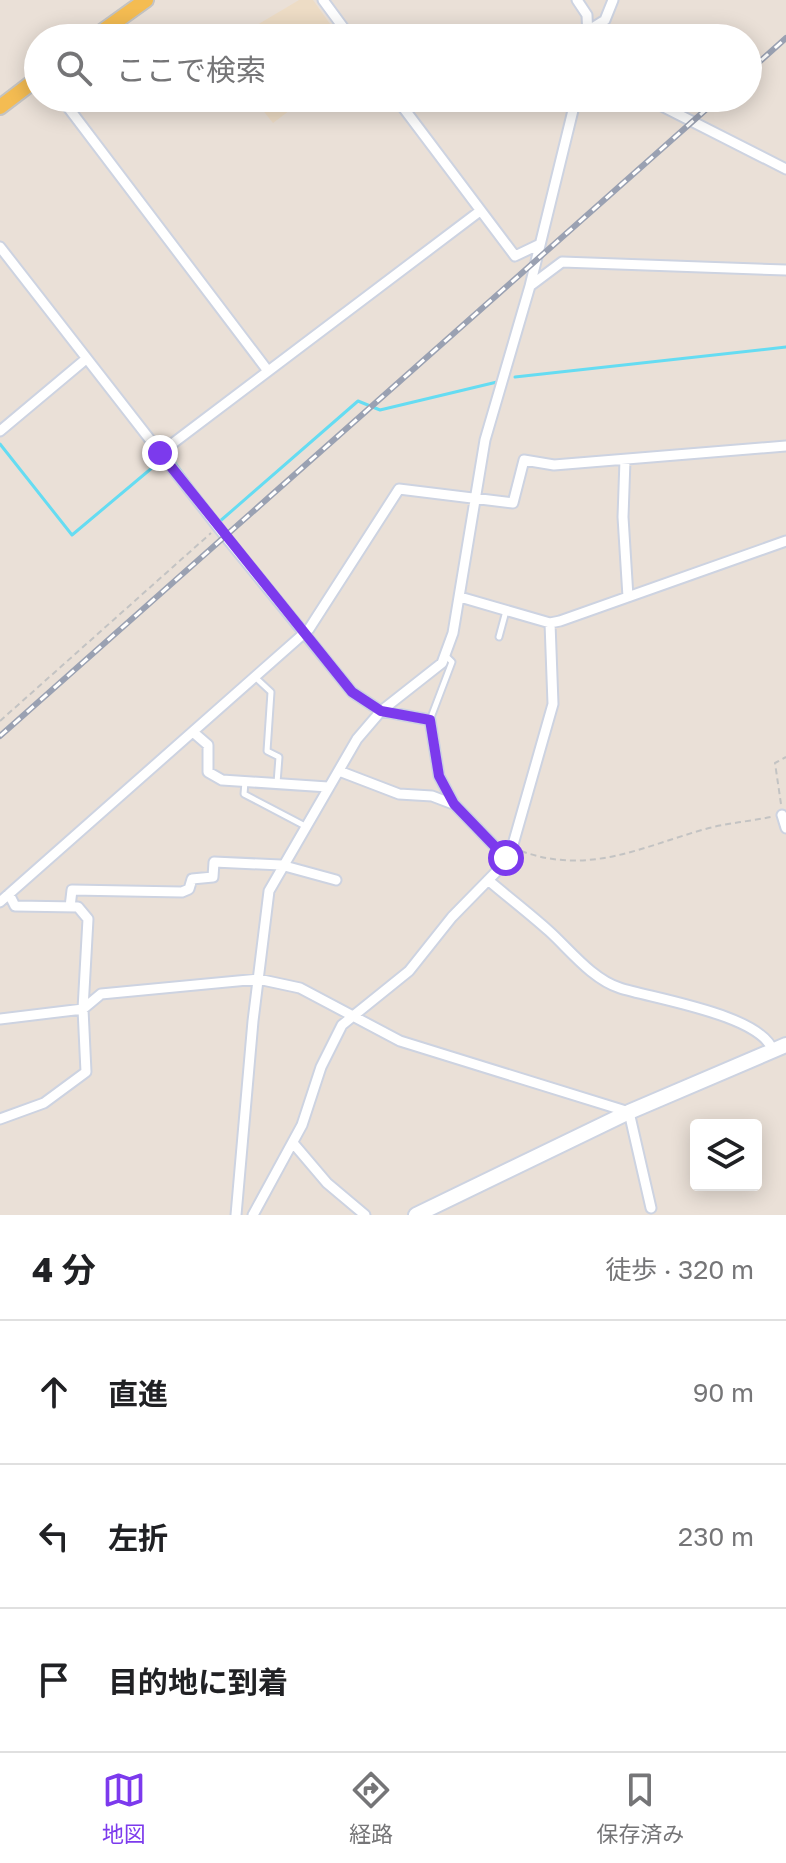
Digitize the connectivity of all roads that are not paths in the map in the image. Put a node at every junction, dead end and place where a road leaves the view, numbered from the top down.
1 (146, 0) edge
2 (323, 0) edge
3 (577, 0) edge
4 (613, 0) edge
5 (113, 24) edge
6 (341, 24) edge
7 (587, 24) edge
8 (600, 24) edge
9 (24, 89) edge
10 (0, 107) edge
11 (72, 112) edge
12 (406, 112) edge
13 (572, 112) edge
14 (674, 112) edge
15 (786, 169) edge
16 (480, 211) junction
17 (538, 245) junction
18 (0, 247) edge
19 (786, 270) edge
20 (530, 286) junction
21 (86, 359) junction
22 (268, 371) junction
23 (0, 431) edge
24 (786, 446) edge
25 (160, 453) junction
26 (625, 460) junction
27 (473, 496) junction
28 (786, 541) edge
29 (460, 597) junction
30 (628, 597) junction
31 (507, 610) junction
32 (550, 623) junction
33 (304, 634) junction
34 (499, 637) dead end
35 (445, 655) junction
36 (255, 677) junction
37 (381, 711) junction
38 (430, 720) junction
39 (193, 732) junction
40 (339, 771) junction
41 (245, 781) junction
42 (277, 784) junction
43 (328, 787) junction
44 (454, 804) junction
45 (782, 815) road end
46 (305, 826) junction
47 (786, 828) edge
48 (506, 858) junction
49 (281, 865) junction
50 (336, 880) dead end
51 (488, 880) junction
52 (9, 894) junction
53 (0, 902) edge
54 (70, 907) junction
55 (258, 979) junction
56 (83, 1009) junction
57 (356, 1016) junction
58 (0, 1019) edge
59 (779, 1048) edge
60 (629, 1112) junction
61 (0, 1119) edge
62 (293, 1143) junction
63 (652, 1211) edge
64 (236, 1215) edge
65 (253, 1215) edge
66 (365, 1215) edge
67 (416, 1215) edge

1 - 5 main road
2 - 6 street
3 - 7 street
4 - 8 street
9 - 10 main road
11 - 22 street
12 - 16 street
13 - 17 street
14 - 15 street
16 - 17 street
16 - 22 street
17 - 20 street
18 - 21 street
19 - 20 street
20 - 27 street
21 - 23 street
21 - 25 street
22 - 25 street
24 - 26 street
25 - 33 street
26 - 27 street
26 - 30 street
27 - 29 street
27 - 33 street
28 - 30 street
29 - 31 street
29 - 35 street
30 - 32 street
31 - 32 street
31 - 34 lane
32 - 48 street
33 - 36 street
33 - 37 street
35 - 37 street
35 - 38 lane
36 - 39 street
36 - 42 lane
37 - 38 street
37 - 40 street
38 - 44 street
39 - 41 street
39 - 52 street
40 - 43 street
40 - 44 street
41 - 42 street
41 - 46 lane
42 - 43 street
43 - 46 street
44 - 48 street
45 - 47 street
46 - 49 street
48 - 51 street
49 - 50 street
49 - 54 street
49 - 55 street
51 - 57 street
51 - 59 street
52 - 53 street
52 - 54 street
54 - 56 street
55 - 56 street
55 - 57 street
55 - 64 street
56 - 58 street
56 - 61 street
57 - 60 street
57 - 62 street
59 - 60 street
60 - 63 street
60 - 67 street
62 - 65 street
62 - 66 street

